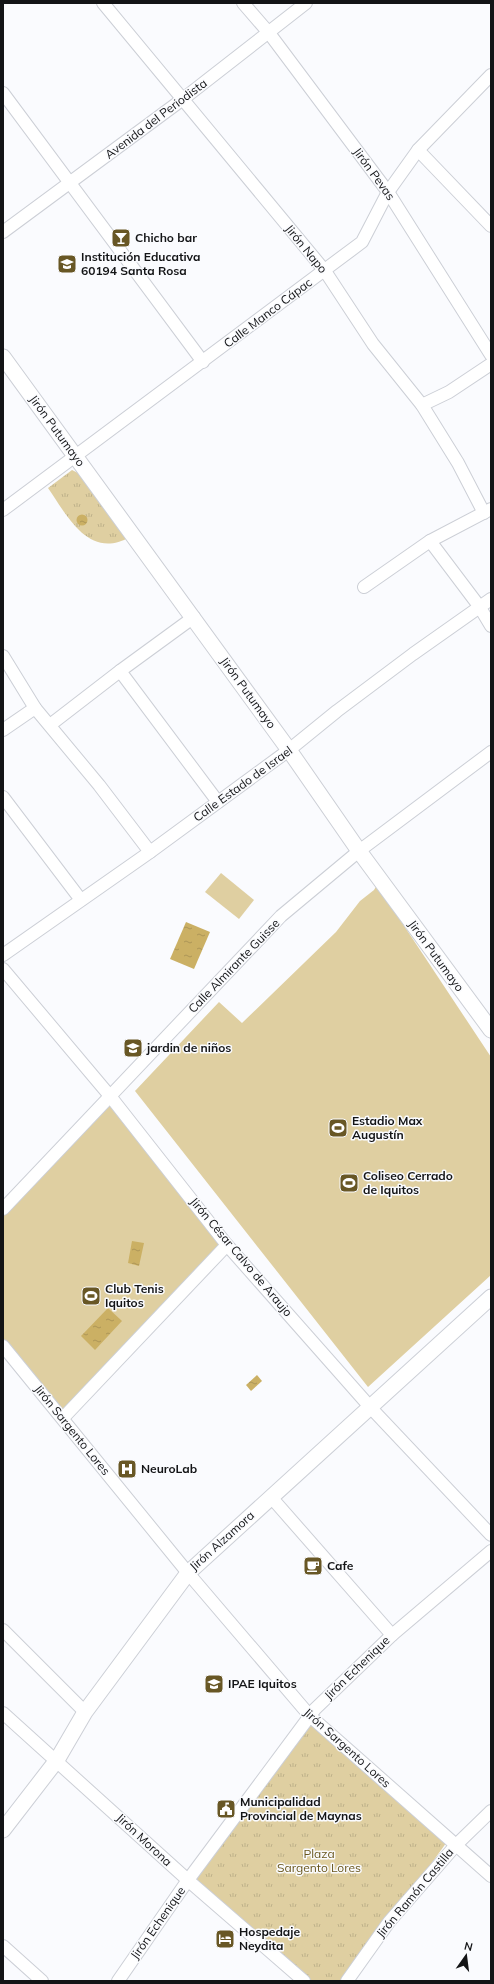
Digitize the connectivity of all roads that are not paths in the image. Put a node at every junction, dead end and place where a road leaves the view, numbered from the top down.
1 (103, 3) edge
2 (243, 3) edge
3 (306, 3) edge
4 (269, 33) junction
5 (491, 75) edge
6 (3, 93) edge
7 (183, 99) junction
8 (418, 150) junction
9 (70, 184) junction
10 (388, 192) junction
11 (491, 226) edge
12 (3, 232) edge
13 (324, 271) junction
14 (491, 355) edge
15 (3, 357) edge
16 (203, 362) junction
17 (491, 364) edge
18 (422, 404) junction
19 (74, 457) junction
20 (3, 510) edge
21 (487, 511) edge
22 (430, 542) junction
23 (364, 587) dead end
24 (491, 599) edge
25 (479, 606) junction
26 (194, 617) junction
27 (491, 626) edge
28 (3, 656) edge
29 (120, 671) junction
30 (35, 708) junction
31 (50, 725) junction
32 (3, 730) edge
33 (289, 750) junction
34 (491, 752) edge
35 (3, 797) edge
36 (218, 802) junction
37 (359, 851) junction
38 (150, 852) junction
39 (81, 900) junction
40 (3, 955) edge
41 (3, 969) edge
42 (491, 1029) edge
43 (110, 1096) junction
44 (3, 1209) edge
45 (227, 1245) junction
46 (491, 1297) edge
47 (3, 1346) edge
48 (371, 1408) junction
49 (62, 1418) junction
50 (271, 1497) junction
51 (491, 1535) edge
52 (491, 1551) edge
53 (188, 1573) junction
54 (3, 1630) edge
55 (392, 1635) junction
56 (85, 1712) junction
57 (3, 1713) edge
58 (310, 1716) junction
59 (57, 1760) junction
60 (491, 1811) edge
61 (3, 1830) edge
62 (456, 1845) junction
63 (491, 1876) edge
64 (188, 1880) junction
65 (3, 1946) edge
66 (42, 1981) edge
67 (118, 1981) edge
68 (304, 1981) edge
69 (347, 1981) edge

1 - 7 street, Jirón Napo
2 - 4 street, Jirón Pevas
3 - 4 street, Avenida del Periodista
4 - 7 street, Avenida del Periodista
4 - 10 street, Jirón Pevas
5 - 8 street, Calle Manco Cápac
6 - 9 street
7 - 9 street, Avenida del Periodista
7 - 13 street, Jirón Napo
8 - 10 street, Calle Manco Cápac
8 - 11 street
9 - 12 street, Avenida del Periodista
9 - 16 street
10 - 13 street, Calle Manco Cápac
10 - 14 street, Jirón Pevas
13 - 16 street, Calle Manco Cápac
13 - 18 street, Jirón Napo
15 - 19 street, Jirón Putumayo
16 - 19 street, Calle Manco Cápac
17 - 18 street
18 - 21 street, Jirón Napo
19 - 20 street, Calle Manco Cápac
19 - 26 street, Jirón Putumayo
21 - 22 street
22 - 23 street
22 - 25 street
24 - 25 street, Calle Estado de Israel
25 - 27 street
25 - 33 street, Calle Estado de Israel
26 - 29 street
26 - 33 street, Jirón Putumayo
28 - 30 street
29 - 31 street
29 - 36 street
30 - 31 street
30 - 32 street
31 - 38 street
33 - 36 street, Calle Estado de Israel
33 - 37 street, Jirón Putumayo
34 - 37 street, Calle Almirante Guisse
35 - 39 street
36 - 38 street, Calle Estado de Israel
37 - 42 street, Jirón Putumayo
37 - 43 street, Calle Almirante Guisse
38 - 39 street, Calle Estado de Israel
39 - 40 street, Calle Estado de Israel
41 - 43 street, Jirón César Calvo de Araujo
43 - 44 street, Calle Almirante Guisse
43 - 45 street, Jirón César Calvo de Araujo
45 - 48 street, Jirón César Calvo de Araujo
45 - 49 street
46 - 48 street, Jirón Alzamora
47 - 49 street, Jirón Sargento Lores
48 - 50 street, Jirón Alzamora
48 - 51 street, Jirón César Calvo de Araujo
49 - 53 street, Jirón Sargento Lores
50 - 53 street, Jirón Alzamora
50 - 55 street
52 - 55 street, Jirón Echenique
53 - 56 street, Jirón Alzamora
53 - 58 street, Jirón Sargento Lores
54 - 56 street
55 - 58 street, Jirón Echenique
56 - 59 street, Jirón Alzamora
57 - 59 street, Jirón Morona
58 - 62 street, Jirón Sargento Lores
58 - 64 street, Jirón Echenique
59 - 61 street, Jirón Alzamora
59 - 64 street, Jirón Morona
60 - 62 street, Jirón Ramón Castilla
62 - 63 street, Jirón Sargento Lores
62 - 69 street, Jirón Ramón Castilla
64 - 67 street, Jirón Echenique
64 - 68 street, Jirón Morona
65 - 66 street

